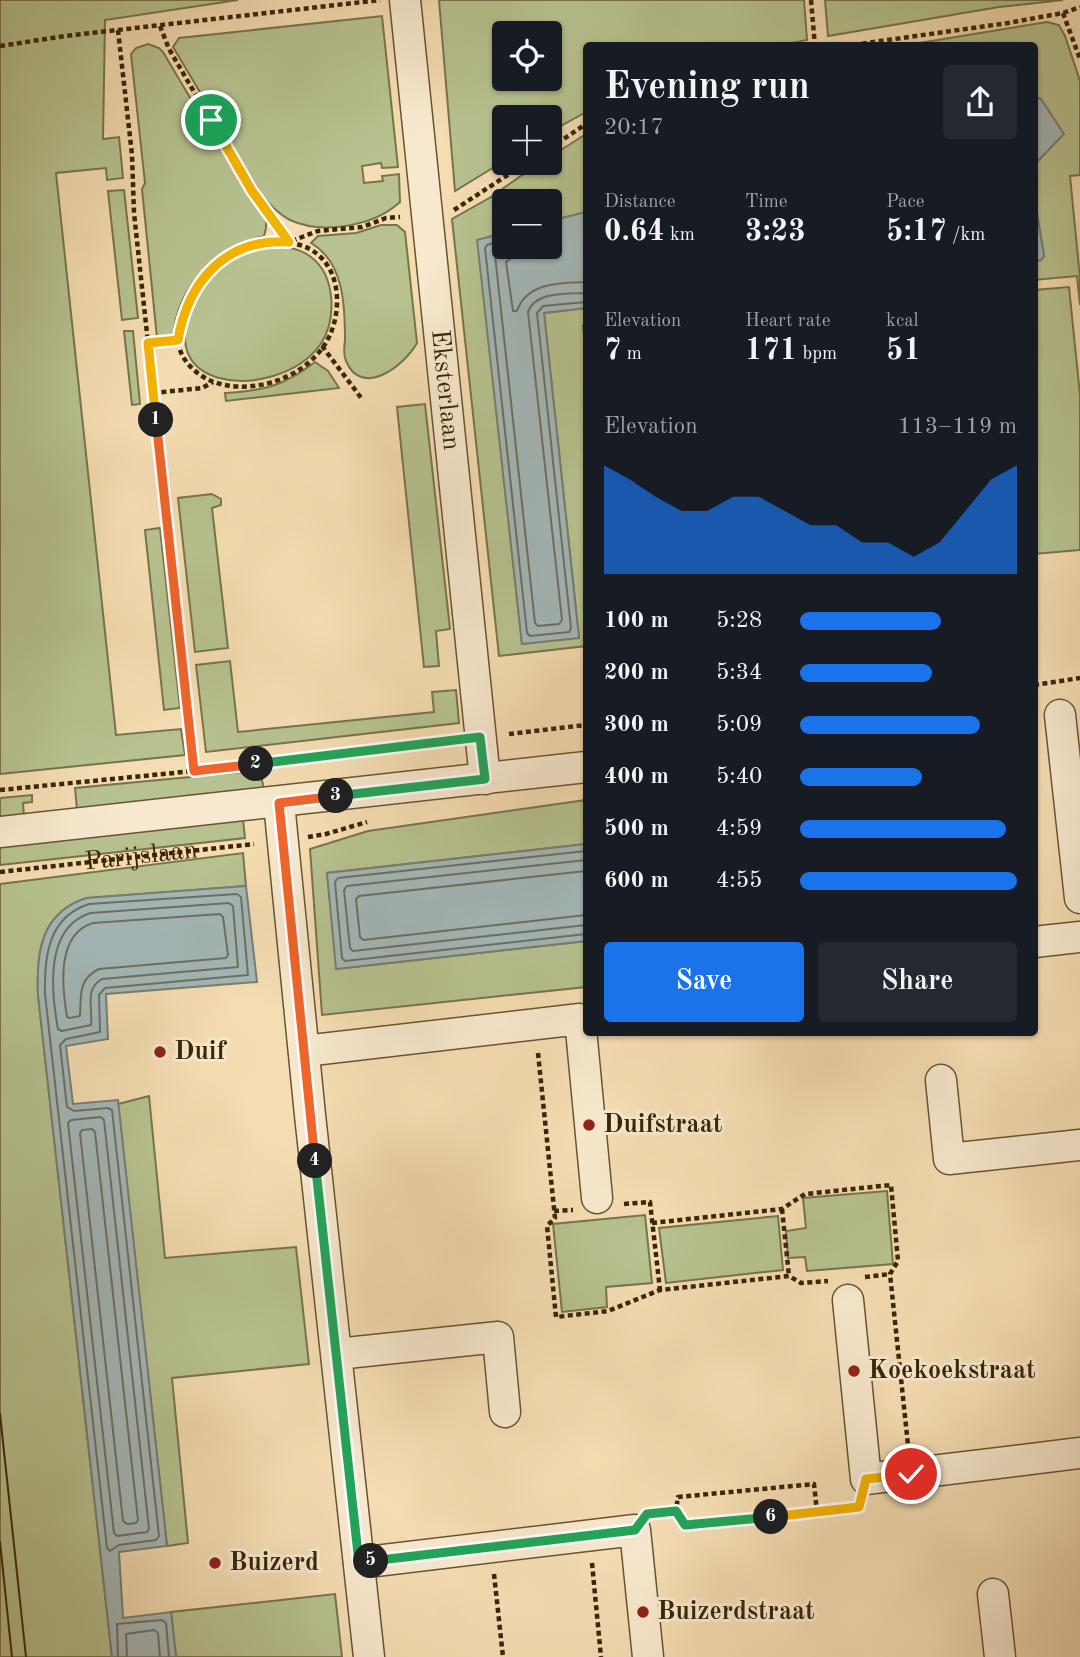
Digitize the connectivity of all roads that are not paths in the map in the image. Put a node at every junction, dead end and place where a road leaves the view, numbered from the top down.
1 (405, 0) edge
2 (1058, 715) edge
3 (583, 767) edge
4 (485, 779) junction
5 (279, 803) junction
6 (0, 832) edge
7 (1080, 898) edge
8 (1080, 937) edge
9 (1038, 942) edge
10 (304, 1051) junction
11 (941, 1080) dead end
12 (1080, 1145) edge
13 (595, 1204) road end
14 (846, 1286) road end
15 (337, 1354) junction
16 (505, 1412) dead end
17 (1080, 1453) edge
18 (359, 1563) junction
19 (993, 1594) dead end
20 (369, 1657) edge
21 (648, 1657) edge
22 (1000, 1657) edge

1 - 4 street, Eksterlaan
2 - 7 street
3 - 4 street, Parijslaan
4 - 5 street, Parijslaan
5 - 6 street, Parijslaan
5 - 10 street
8 - 9 street
10 - 13 street
10 - 15 street
11 - 12 street
14 - 17 street
15 - 16 street
15 - 18 street
18 - 20 street
18 - 21 street
19 - 22 street

